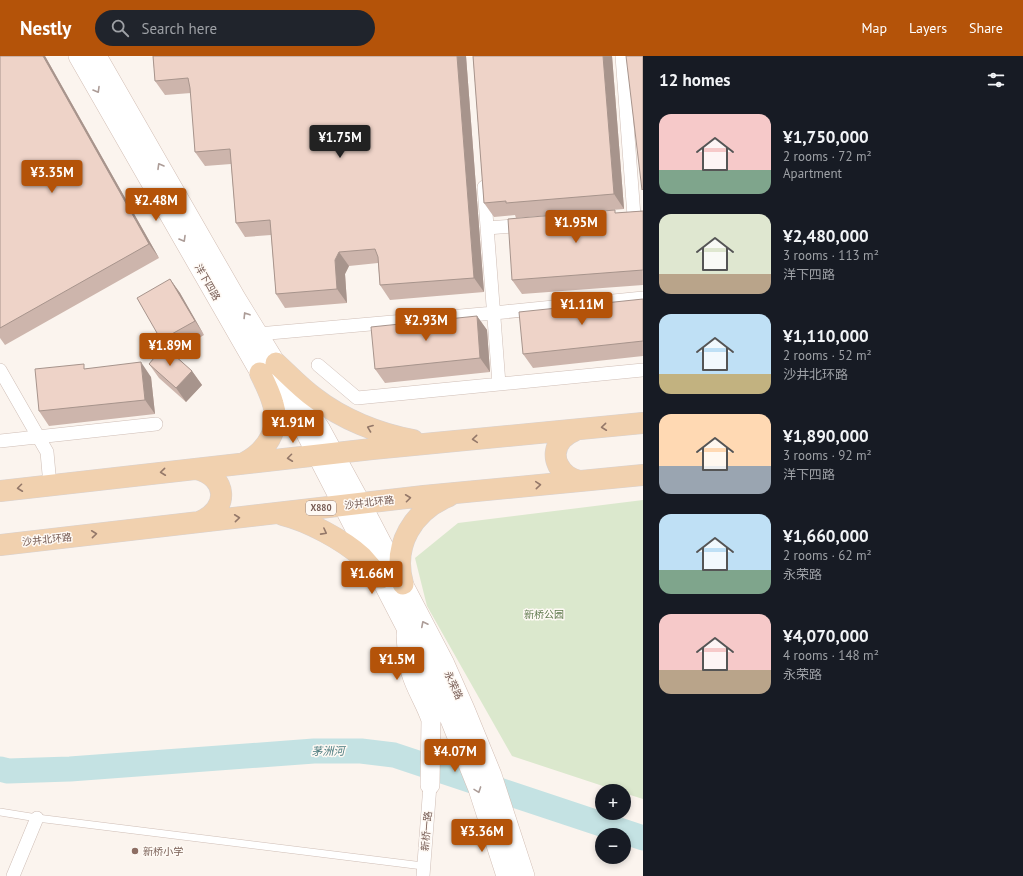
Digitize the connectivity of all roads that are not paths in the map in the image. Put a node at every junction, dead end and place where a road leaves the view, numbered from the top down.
1 (78, 56) edge
2 (97, 56) edge
3 (622, 56) edge
4 (483, 174) edge
5 (639, 216) edge
6 (619, 217) edge
7 (541, 224) edge
8 (487, 228) junction
9 (643, 298) edge
10 (494, 314) junction
11 (258, 334) junction
12 (318, 365) dead end
13 (268, 368) junction
14 (0, 370) edge
15 (643, 370) edge
16 (499, 384) junction
17 (643, 423) edge
18 (156, 424) dead end
19 (576, 430) junction
20 (39, 437) junction
21 (0, 441) edge
22 (435, 443) junction
23 (325, 454) junction
24 (243, 463) junction
25 (196, 468) junction
26 (643, 475) edge
27 (580, 481) junction
28 (50, 485) junction
29 (0, 491) edge
30 (462, 492) junction
31 (352, 504) junction
32 (274, 514) junction
33 (199, 522) junction
34 (0, 545) edge
35 (380, 578) junction
36 (403, 584) junction
37 (405, 626) junction
38 (457, 712) junction
39 (430, 786) joint
40 (0, 812) edge
41 (37, 818) junction
42 (497, 818) junction
43 (423, 871) edge
44 (13, 876) edge
45 (506, 876) edge
46 (525, 876) edge

1 -> 13 street, 洋下四路
11 -> 2 street, 洋下四路
3 - 5 street
4 - 8 street
5 - 6 street
7 - 8 street
8 - 10 street
9 - 10 street
10 - 11 street
10 - 16 street
11 - 13 street, 洋下四路
12 - 16 street
22 -> 13 main road
13 - 23 street, 洋下四路
13 - 24 main road
14 - 20 street
15 - 16 street
17 -> 19 main road
18 - 20 street
19 -> 22 main road
19 - 27 main road
20 - 21 street
20 - 28 street
22 - 23 main road
23 -> 24 main road
23 - 31 street, 洋下四路
24 - 25 main road
25 -> 28 main road
25 - 33 main road
26 - 27 main road, 沙井北环路 / X880
30 -> 27 main road, 沙井北环路 / X880
28 -> 29 main road
31 -> 30 main road, 沙井北环路 / X880
30 - 36 main road
31 - 32 main road, 沙井北环路 / X880
31 - 35 street, 永荣路
31 - 36 street, 永荣路
33 -> 32 main road, 沙井北环路 / X880
32 -> 35 main road
34 -> 33 main road, 沙井北环路 / X880
35 - 37 street, 永荣路
38 -> 36 street, 永荣路
37 - 38 street, 永荣路
37 - 39 street
38 - 42 street, 永荣路
39 - 43 street, 新桥一路
40 - 41 lane
41 - 43 lane
41 - 44 street
42 - 45 street, 永荣路
42 - 46 street, 永荣路

